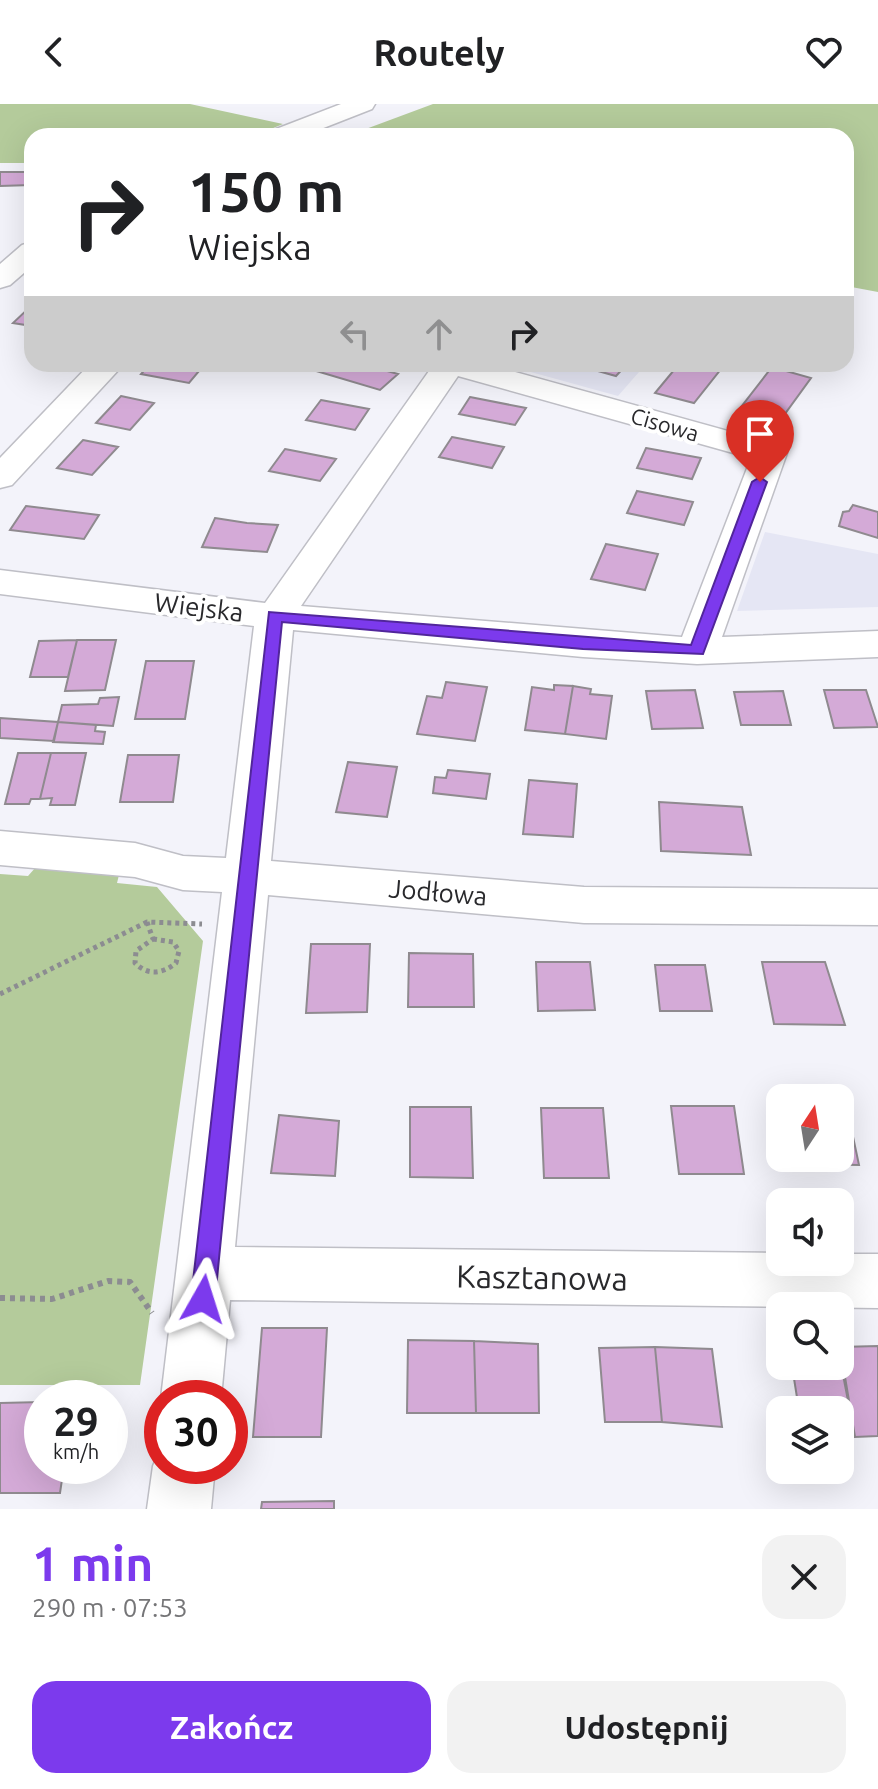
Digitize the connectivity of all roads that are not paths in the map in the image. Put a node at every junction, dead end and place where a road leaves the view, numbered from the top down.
1 (363, 104) edge
2 (301, 128) edge
3 (24, 258) edge
4 (0, 279) edge
5 (100, 372) edge
6 (444, 372) edge
7 (479, 372) edge
8 (0, 478) edge
9 (0, 582) edge
10 (275, 616) junction
11 (878, 644) edge
12 (697, 651) junction
13 (0, 848) edge
14 (244, 901) junction
15 (878, 907) edge
16 (878, 1281) edge
17 (203, 1299) junction
18 (193, 1380) edge
19 (182, 1484) edge
20 (179, 1509) edge

1 - 2 street
3 - 4 street
5 - 8 street
6 - 10 street, Cisowa
7 - 12 street, Cisowa
9 - 10 street, Wiejska
10 - 12 street, Wiejska
10 - 14 street
11 - 12 street, Wiejska
13 - 14 street, Jodłowa
14 - 15 street, Jodłowa
14 - 17 street
16 - 17 street, Kasztanowa
17 - 18 street
19 - 20 street

